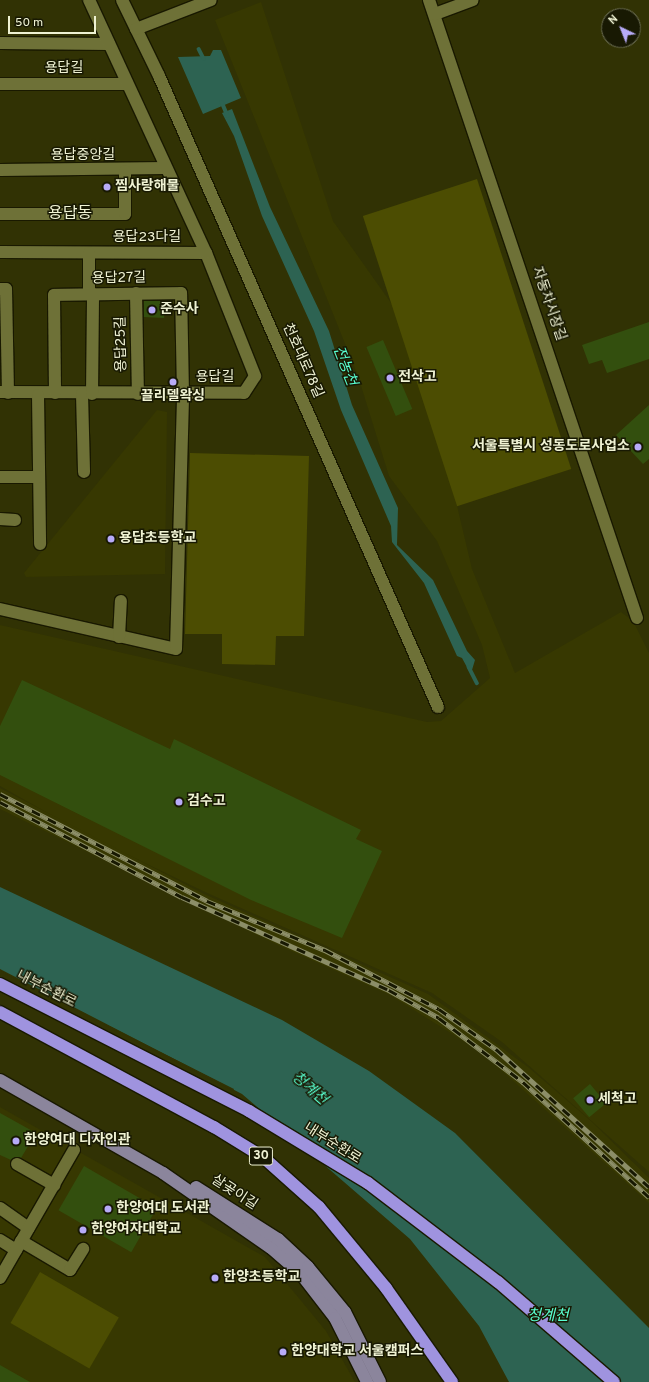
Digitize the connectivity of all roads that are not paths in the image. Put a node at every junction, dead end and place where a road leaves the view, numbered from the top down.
1 (89, 0) edge
2 (122, 0) edge
3 (211, 0) edge
4 (429, 0) edge
5 (469, 1) edge
6 (435, 14) junction
7 (136, 29) junction
8 (0, 43) edge
9 (109, 44) junction
10 (0, 84) edge
11 (127, 84) junction
12 (165, 168) junction
13 (0, 170) edge
14 (125, 171) junction
15 (0, 214) edge
16 (0, 252) edge
17 (89, 253) junction
18 (206, 253) junction
19 (0, 289) edge
20 (91, 294) junction
21 (136, 294) junction
22 (4, 392) edge
23 (55, 393) junction
24 (87, 394) junction
25 (138, 394) junction
26 (183, 394) junction
27 (38, 395) junction
28 (84, 472) dead end
29 (0, 477) edge
30 (39, 477) junction
31 (0, 519) edge
32 (15, 520) dead end
33 (40, 544) dead end
34 (121, 601) dead end
35 (0, 609) edge
36 (637, 618) dead end
37 (119, 637) junction
38 (438, 707) dead end
39 (0, 984) edge
40 (0, 1012) edge
41 (0, 1080) edge
42 (17, 1088) junction
43 (74, 1150) dead end
44 (18, 1164) dead end
45 (54, 1185) junction
46 (0, 1208) edge
47 (29, 1228) junction
48 (0, 1240) edge
49 (19, 1246) junction
50 (83, 1249) dead end
51 (0, 1278) edge
52 (367, 1382) edge
53 (380, 1382) edge
54 (452, 1382) edge
55 (614, 1382) edge

1 - 9 street, 용답길
2 - 7 street, 천호대로78길
3 - 7 street
4 - 6 street, 자동차시장길
5 - 6 street
6 - 36 street, 자동차시장길
7 - 38 street, 천호대로78길
8 - 9 street, 용답길
9 - 11 street, 용답길
10 - 11 street, 용답길
11 - 12 street, 용답길
12 - 14 street, 용답중앙길
12 - 18 street, 용답길
13 - 14 street, 용답중앙길
14 - 15 street
16 - 17 street, 용답23다길
17 - 18 street, 용답23다길
17 - 20 street
18 - 26 street, 용답길
19 - 22 street
20 - 21 street, 용답27길
20 - 23 street, 용답27길
20 - 24 street, 용답25길
21 - 25 street, 용답25길
21 - 26 street, 용답27길
22 - 27 street
23 - 24 street
23 - 27 street
24 - 25 street
24 - 28 street, 용답25길
25 - 26 street
26 - 37 street, 용답길
27 - 30 street
29 - 30 street
30 - 33 street
31 - 32 street
34 - 37 street
35 - 37 street, 용답길
39 - 55 highway, 내부순환로 / 30
40 - 54 highway, 30
41 - 42 main road, 살곶이길
42 - 52 main road, 살곶이길
42 - 53 main road, 살곶이길
43 - 45 street
44 - 45 street
45 - 47 street
46 - 47 street
47 - 49 street
48 - 49 street
49 - 50 street
49 - 51 street

